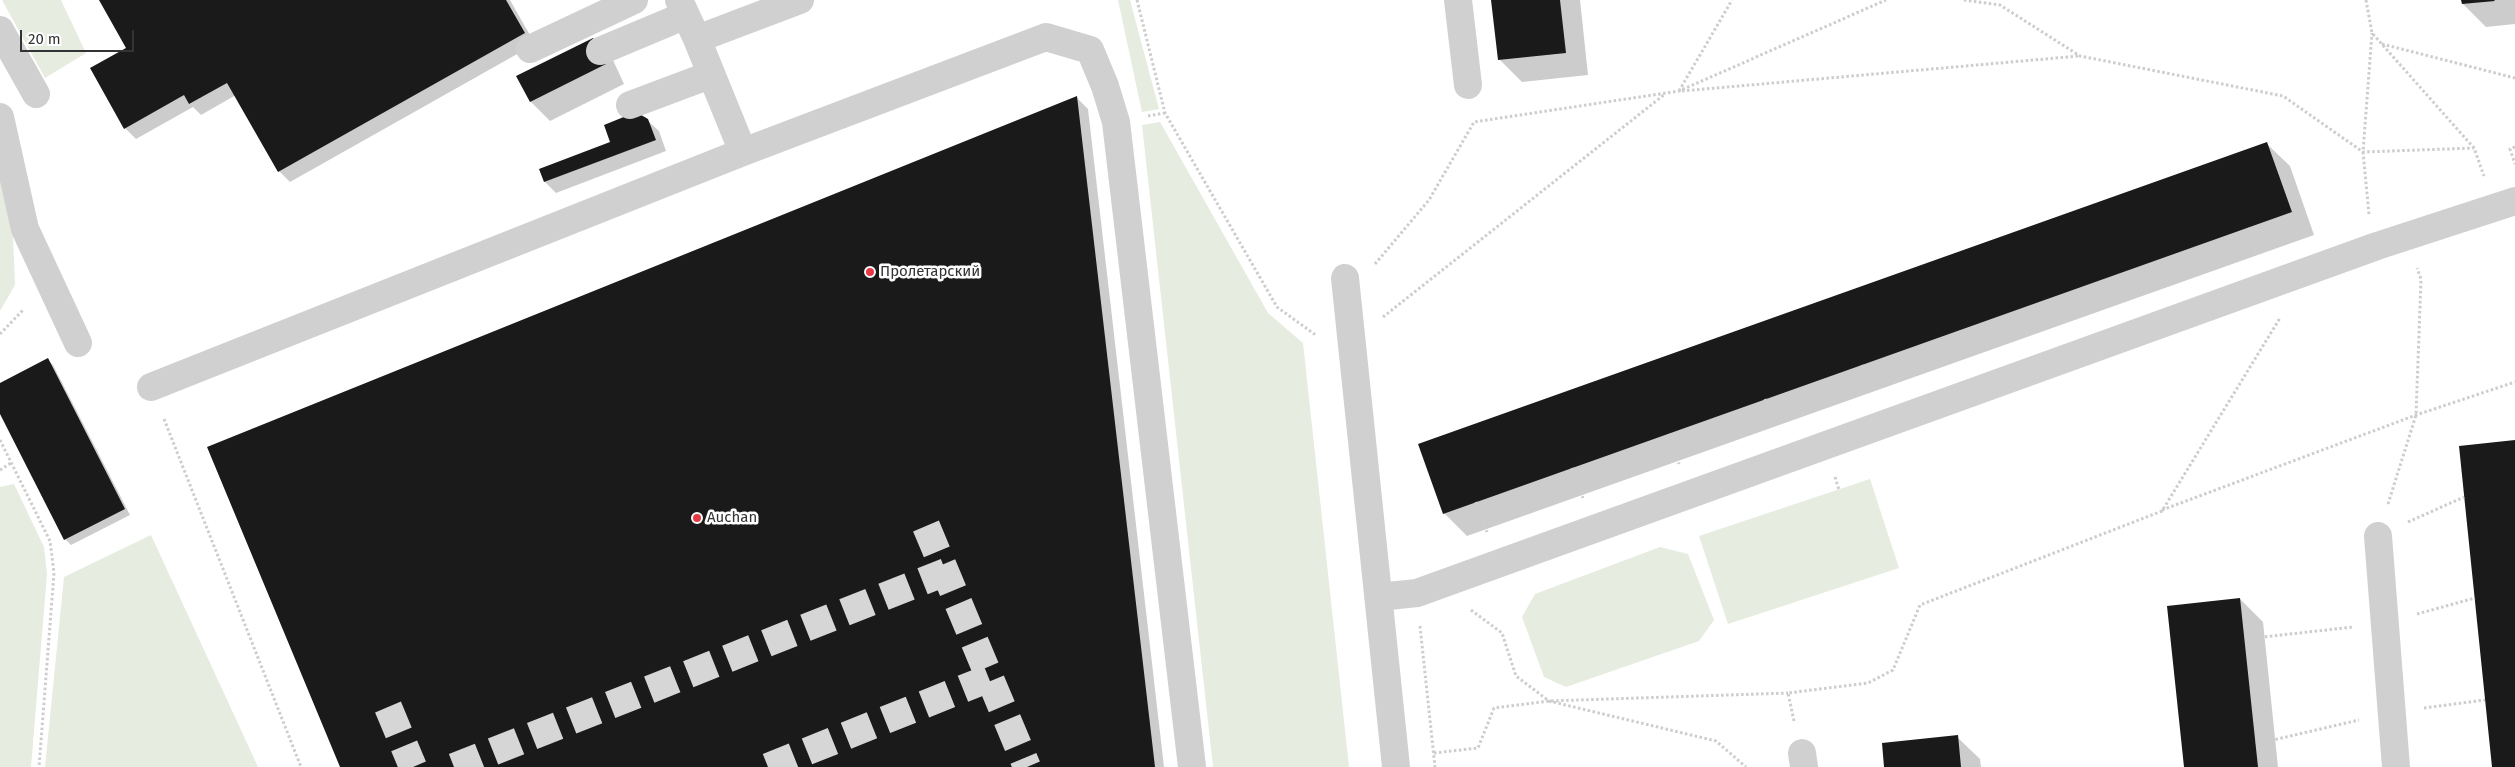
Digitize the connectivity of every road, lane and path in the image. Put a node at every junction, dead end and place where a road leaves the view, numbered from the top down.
1 (634, 0) edge
2 (800, 0) edge
3 (1136, 0) edge
4 (1458, 0) edge
5 (1732, 0) edge
6 (1886, 0) edge
7 (1964, 0) edge
8 (2366, 0) edge
9 (682, 7) edge
10 (2372, 33) junction
11 (697, 39) junction
12 (3, 43) edge
13 (2382, 44) junction
14 (530, 50) dead end
15 (600, 51) dead end
16 (2080, 56) junction
17 (710, 75) junction
18 (2515, 78) edge
19 (1468, 85) dead end
20 (1678, 91) junction
21 (1665, 93) junction
22 (36, 94) dead end
23 (630, 105) dead end
24 (0, 116) edge
25 (2515, 147) edge
26 (743, 152) junction
27 (2363, 152) junction
28 (2515, 164) edge
29 (2515, 201) edge
30 (2406, 236) junction
31 (2377, 246) junction
32 (2309, 270) junction
33 (1346, 287) joint
34 (1377, 315) dead end
35 (78, 343) dead end
36 (1354, 363) junction
37 (2515, 382) edge
38 (151, 388) joint
39 (2416, 415) junction
40 (0, 440) edge
41 (10, 463) junction
42 (0, 470) edge
43 (2464, 497) dead end
44 (2162, 511) junction
45 (2378, 536) junction
46 (1428, 589) junction
47 (1379, 597) junction
48 (2475, 598) dead end
49 (2385, 623) junction
50 (2245, 639) dead end
51 (1788, 693) junction
52 (2485, 700) dead end
53 (1550, 701) junction
54 (2392, 712) junction
55 (2256, 744) dead end
56 (1434, 753) junction
57 (1803, 760) edge
58 (39, 767) edge
59 (301, 767) edge
60 (1192, 767) edge
61 (1396, 767) edge
62 (1435, 767) edge
63 (1746, 767) edge
64 (2396, 767) edge

1 - 14 lane
2 - 11 lane
3 - 36 path
4 - 19 lane
5 - 20 path
6 - 20 path
7 - 16 path
8 - 10 path
9 - 11 lane
9 - 15 lane
10 - 13 path
10 - 27 path
11 - 17 lane
12 - 22 lane
13 - 18 path
13 - 27 path
16 - 20 path
16 - 27 path
17 - 23 lane
17 - 26 lane
20 - 21 path
21 - 33 path
21 - 34 path
24 - 35 lane
25 - 28 path
26 - 38 lane
26 - 60 lane
27 - 31 path
29 - 30 lane
30 - 31 lane
30 - 39 path
31 - 32 lane
32 - 44 path
32 - 46 lane
33 - 36 lane
36 - 47 lane
37 - 39 path
38 - 59 path
39 - 44 path
39 - 45 path
40 - 41 path
41 - 42 path
41 - 58 path
43 - 45 path
44 - 51 path
45 - 49 lane
46 - 47 lane
46 - 53 path
46 - 56 path
47 - 61 lane
48 - 49 path
49 - 50 path
49 - 54 lane
51 - 53 path
51 - 57 path
52 - 54 path
53 - 56 path
53 - 63 path
54 - 55 path
54 - 64 lane
56 - 62 path

